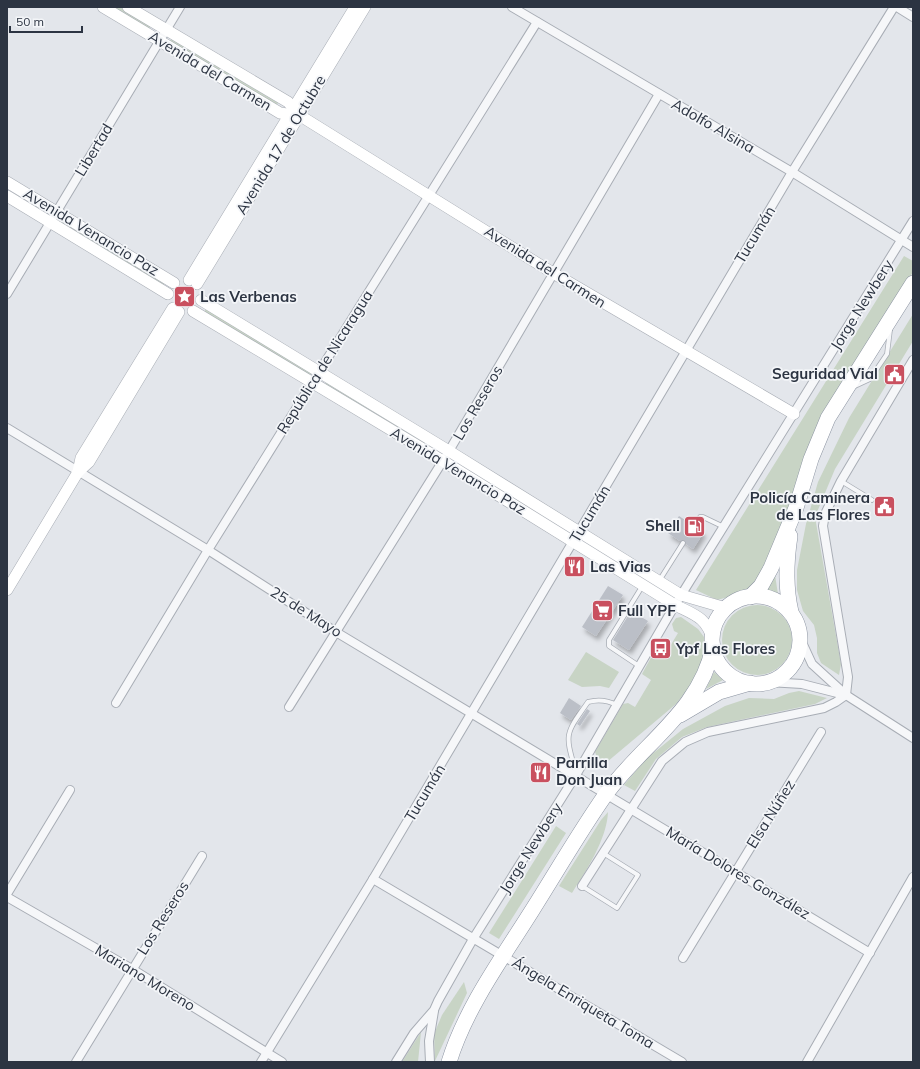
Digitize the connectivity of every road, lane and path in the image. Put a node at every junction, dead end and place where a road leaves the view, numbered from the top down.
1 (103, 7) edge
2 (128, 7) edge
3 (180, 7) edge
4 (356, 7) edge
5 (365, 7) edge
6 (512, 7) edge
7 (896, 7) edge
8 (913, 17) edge
9 (537, 22) junction
10 (166, 30) junction
11 (159, 42) junction
12 (660, 94) junction
13 (294, 112) junction
14 (792, 172) junction
15 (7, 182) edge
16 (7, 196) edge
17 (430, 196) junction
18 (56, 212) junction
19 (913, 221) edge
20 (50, 222) junction
21 (902, 240) junction
22 (913, 247) edge
23 (553, 273) junction
24 (193, 282) junction
25 (174, 283) junction
26 (913, 283) edge
27 (7, 294) edge
28 (168, 294) junction
29 (201, 300) junction
30 (176, 310) junction
31 (193, 311) junction
32 (686, 352) junction
33 (913, 360) edge
34 (319, 372) junction
35 (312, 382) junction
36 (794, 414) junction
37 (7, 428) edge
38 (449, 451) junction
39 (443, 461) junction
40 (78, 472) junction
41 (841, 480) junction
42 (872, 500) dead end
43 (796, 508) junction
44 (694, 526) dead end
45 (724, 527) junction
46 (580, 532) junction
47 (574, 542) junction
48 (683, 543) dead end
49 (208, 550) junction
50 (659, 581) junction
51 (643, 585) junction
52 (7, 590) edge
53 (750, 597) junction
54 (678, 600) junction
55 (726, 608) junction
56 (791, 612) junction
57 (336, 632) junction
58 (800, 638) junction
59 (713, 644) junction
60 (640, 666) junction
61 (768, 682) junction
62 (750, 683) junction
63 (846, 695) junction
64 (116, 703) dead end
65 (617, 705) junction
66 (289, 707) dead end
67 (472, 714) junction
68 (677, 716) junction
69 (822, 732) dead end
70 (913, 738) edge
71 (576, 775) junction
72 (70, 790) dead end
73 (607, 793) junction
74 (631, 808) junction
75 (603, 853) junction
76 (202, 856) dead end
77 (735, 872) junction
78 (913, 877) edge
79 (373, 879) junction
80 (582, 886) joint
81 (7, 894) edge
82 (7, 897) edge
83 (473, 939) junction
84 (870, 953) junction
85 (504, 956) junction
86 (683, 958) dead end
87 (132, 969) junction
88 (434, 1010) junction
89 (267, 1053) junction
90 (76, 1062) edge
91 (261, 1062) edge
92 (282, 1062) edge
93 (396, 1062) edge
94 (430, 1062) edge
95 (449, 1062) edge
96 (682, 1062) edge
97 (807, 1062) edge

1 - 11 main road, Avenida del Carmen
2 - 10 main road, Avenida del Carmen
3 - 10 street, Libertad
4 - 13 main road, Avenida 17 de Octubre
5 - 13 main road, Avenida 17 de Octubre
6 - 9 street, Adolfo Alsina
7 - 8 street
7 - 14 street, Tucumán
9 - 12 street, Adolfo Alsina
9 - 17 street, República de Nicaragua
10 - 11 street, Libertad
10 - 13 main road, Avenida del Carmen
11 - 13 main road, Avenida del Carmen
11 - 18 street, Libertad
12 - 14 street, Adolfo Alsina
12 - 23 street, Los Reseros
13 - 17 main road, Avenida del Carmen
13 - 24 main road, Avenida 17 de Octubre
14 - 21 street, Adolfo Alsina
14 - 32 street, Tucumán
15 - 18 main road, Avenida Venancio Paz
16 - 20 main road, Avenida Venancio Paz
17 - 23 main road, Avenida del Carmen
17 - 34 street, República de Nicaragua
18 - 20 street, Libertad
18 - 25 main road, Avenida Venancio Paz
19 - 21 street, Jorge Newbery
20 - 27 street, Libertad
20 - 28 main road, Avenida Venancio Paz
21 - 22 street, Adolfo Alsina
21 - 36 street, Jorge Newbery
23 - 32 main road, Avenida del Carmen
23 - 38 street, Los Reseros
24 - 25 main road
24 - 29 main road
25 - 28 main road
26 - 43 highway
28 - 30 main road
29 - 31 main road
29 - 34 main road, Avenida Venancio Paz
30 - 31 main road
30 - 40 main road
31 - 35 main road, Avenida Venancio Paz
32 - 36 main road, Avenida del Carmen
32 - 46 street, Tucumán
33 - 41 street
34 - 35 street, República de Nicaragua
34 - 38 main road, Avenida Venancio Paz
35 - 39 main road, Avenida Venancio Paz
35 - 49 street, República de Nicaragua
36 - 45 street, Jorge Newbery
37 - 40 street, 25 de Mayo
38 - 39 street, Los Reseros
38 - 46 main road, Avenida Venancio Paz
39 - 47 main road, Avenida Venancio Paz
39 - 57 street, Los Reseros
40 - 49 street, 25 de Mayo
40 - 52 main road
41 - 42 lane
41 - 63 street
43 - 53 highway
43 - 56 highway
44 - 45 lane
45 - 54 street, Jorge Newbery
46 - 47 street, Tucumán
46 - 50 main road, Avenida Venancio Paz
47 - 51 main road, Avenida Venancio Paz
47 - 67 street, Tucumán
48 - 50 lane
49 - 57 street, 25 de Mayo
49 - 64 street, República de Nicaragua
50 - 54 main road, Avenida Venancio Paz
51 - 54 main road, Avenida Venancio Paz
51 - 60 lane
53 - 55 highway
53 - 56 highway
54 - 55 main road, Avenida Venancio Paz
54 - 59 main road, Avenida Venancio Paz
54 - 60 street, Jorge Newbery
55 - 59 highway
56 - 58 highway
57 - 66 street, Los Reseros
57 - 67 street, 25 de Mayo
58 - 61 highway
58 - 63 street
59 - 62 highway
59 - 68 highway
60 - 65 street, Jorge Newbery
61 - 62 highway
61 - 63 street
62 - 68 highway
63 - 70 street
63 - 74 street
65 - 71 street, Jorge Newbery
65 - 71 lane
67 - 71 street, 25 de Mayo
67 - 79 street, Tucumán
68 - 73 highway
69 - 77 street, Elsa Núñez
71 - 73 street, 25 de Mayo
71 - 83 street, Jorge Newbery
72 - 81 street
73 - 74 street, María Dolores González
73 - 85 highway
74 - 75 street
74 - 77 street, María Dolores González
75 - 80 street
75 - 80 lane
76 - 87 street, Los Reseros
77 - 84 street, María Dolores González
77 - 86 street, Elsa Núñez
78 - 84 street
79 - 83 street, Ángela Enriqueta Toma
79 - 89 street, Tucumán
82 - 87 street, Mariano Moreno
83 - 85 street, Ángela Enriqueta Toma
83 - 88 street, Jorge Newbery
84 - 97 street
85 - 95 highway
85 - 96 street, Ángela Enriqueta Toma
87 - 89 street, Mariano Moreno
87 - 90 street, Los Reseros
88 - 93 street, Jorge Newbery
88 - 94 street
89 - 91 street, Tucumán
89 - 92 street, Mariano Moreno

